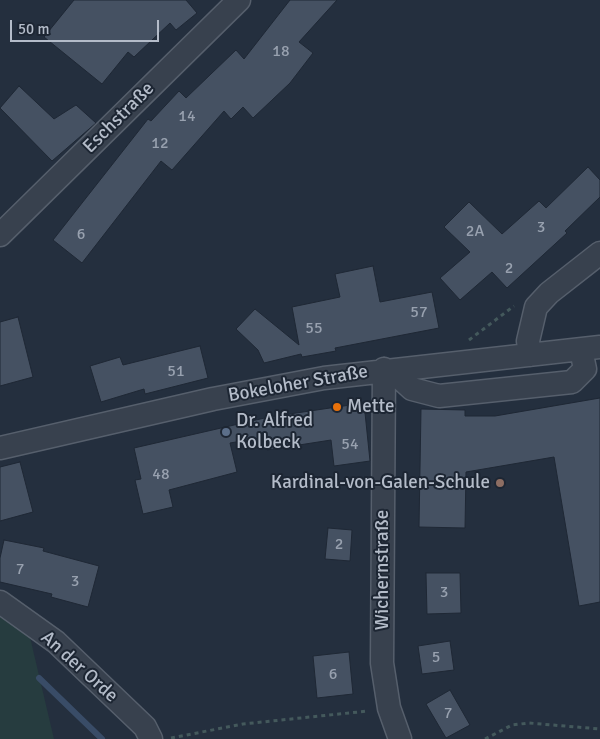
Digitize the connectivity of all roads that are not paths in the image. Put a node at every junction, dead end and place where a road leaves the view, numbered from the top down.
1 (239, 0) edge
2 (0, 235) edge
3 (600, 253) edge
4 (591, 349) edge
5 (530, 355) junction
6 (384, 369) junction
7 (0, 448) edge
8 (0, 602) edge
9 (151, 739) edge
10 (400, 739) edge

1 - 2 street, Eschstraße
3 - 5 street
4 - 5 street, Bokeloher Straße
4 - 6 street
5 - 6 street, Bokeloher Straße
6 - 7 street, Bokeloher Straße
6 - 10 street, Wichernstraße
8 - 9 street, An der Orde

